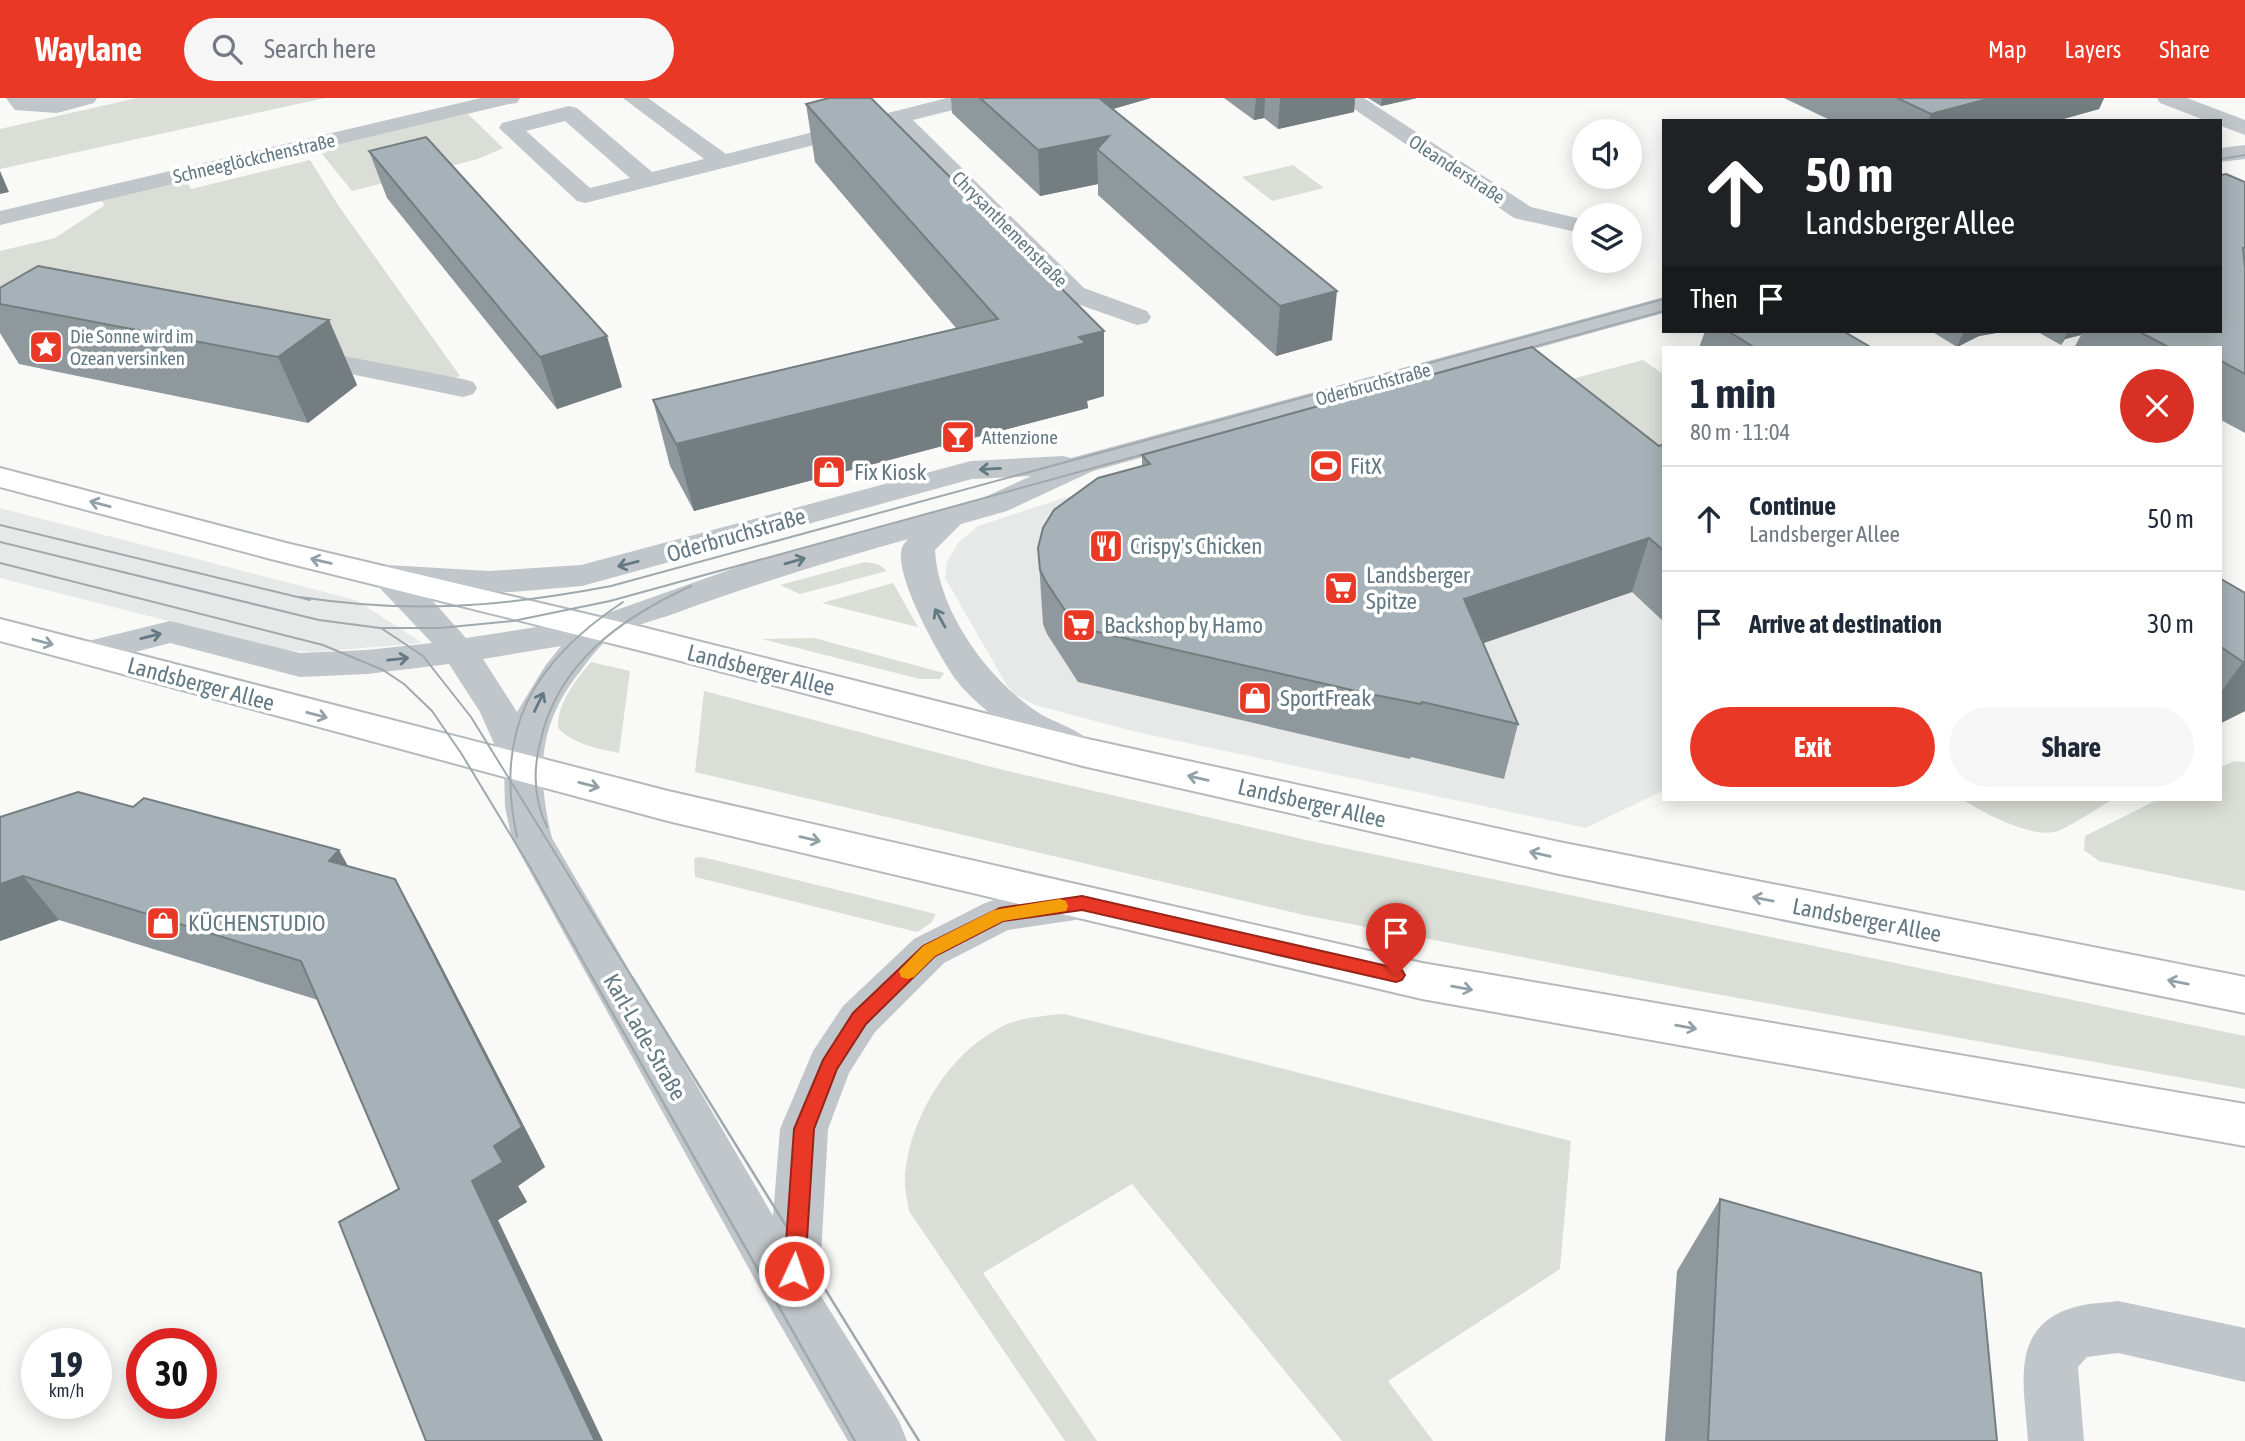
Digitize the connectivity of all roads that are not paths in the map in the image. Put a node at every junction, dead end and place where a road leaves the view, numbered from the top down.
1 (17, 98) edge
2 (86, 98) edge
3 (509, 98) edge
4 (634, 98) edge
5 (973, 98) edge
6 (1349, 98) edge
7 (2168, 98) edge
8 (899, 118) junction
9 (2222, 119) edge
10 (2222, 119) edge
11 (2245, 128) edge
12 (2245, 152) edge
13 (2222, 155) edge
14 (723, 163) junction
15 (647, 180) junction
16 (0, 218) edge
17 (1572, 224) dead end
18 (1662, 306) edge
19 (1137, 317) dead end
20 (272, 350) edge
21 (463, 388) dead end
22 (1082, 464) junction
23 (0, 477) edge
24 (951, 516) junction
25 (387, 576) junction
26 (599, 629) junction
27 (0, 630) edge
28 (457, 651) junction
29 (85, 653) junction
30 (1083, 752) junction
31 (523, 768) junction
32 (1082, 903) junction
33 (2245, 995) edge
34 (2245, 1125) edge
35 (793, 1298) junction
36 (2245, 1356) edge
37 (879, 1441) edge
38 (2056, 1441) edge

1 - 2 street
3 - 16 street, Schneeglöckchenstraße
4 - 14 street
5 - 8 street
6 - 17 street, Oleanderstraße
7 - 9 street
8 - 14 street
8 - 19 street, Chrysanthemenstraße
10 - 11 street
12 - 13 street
14 - 15 street
15 - 15 street
18 - 22 street, Oderbruchstraße
20 - 21 street
22 - 24 street, Oderbruchstraße
22 -> 25 street, Oderbruchstraße
25 -> 23 main road, Landsberger Allee
26 -> 24 street, Oderbruchstraße
30 -> 24 street, Oderbruchstraße
25 - 26 main road, Landsberger Allee
25 - 28 street, Landsberger Allee
26 - 28 street, Oderbruchstraße
26 - 30 main road, Landsberger Allee
31 -> 26 street, Oderbruchstraße
27 -> 29 main road, Landsberger Allee
29 -> 28 street, Oderbruchstraße
28 - 31 street, Landsberger Allee
29 -> 31 main road, Landsberger Allee
33 -> 30 main road, Landsberger Allee
31 -> 32 main road, Landsberger Allee
31 - 35 street, Karl-Lade-Straße
32 -> 34 main road, Landsberger Allee
32 - 35 street
35 - 37 street, Karl-Lade-Straße
36 - 38 street

